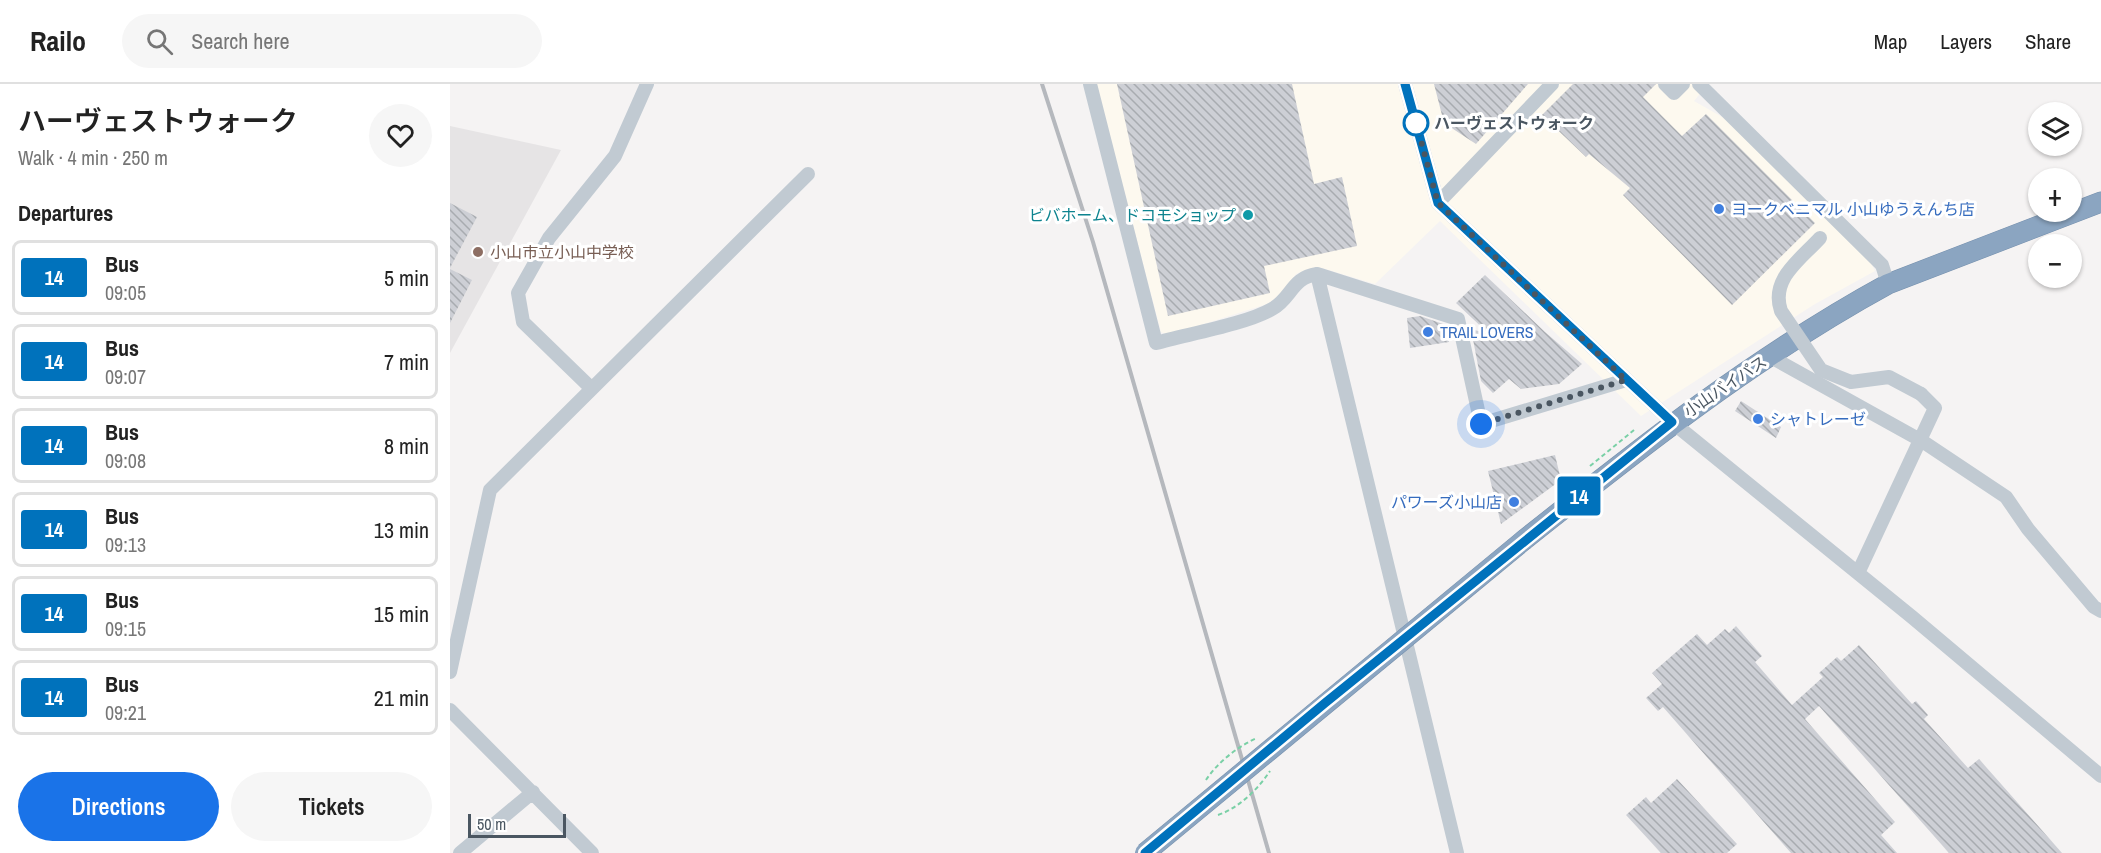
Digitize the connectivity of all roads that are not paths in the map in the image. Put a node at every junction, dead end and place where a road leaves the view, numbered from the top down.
1 (647, 84) edge
2 (1090, 84) edge
3 (1405, 84) edge
4 (1552, 84) edge
5 (1665, 84) edge
6 (1683, 84) edge
7 (1699, 84) edge
8 (808, 174) dead end
9 (2101, 202) edge
10 (1438, 203) junction
11 (1836, 220) junction
12 (1317, 274) junction
13 (1888, 284) junction
14 (1769, 356) junction
15 (1626, 380) junction
16 (591, 387) junction
17 (1672, 422) junction
18 (1922, 441) junction
19 (1858, 573) junction
20 (2101, 611) edge
21 (450, 672) edge
22 (450, 710) edge
23 (2101, 776) edge
24 (533, 792) junction
25 (460, 853) edge
26 (592, 853) edge
27 (1145, 853) edge
28 (1457, 853) edge

1 - 16 street
2 - 12 street
3 - 10 street
4 - 10 street
5 - 6 street
7 - 11 street
8 - 16 street
9 - 13 highway, 小山バイパス
10 - 15 street
11 - 13 street
11 - 18 street, bridge
12 - 15 street
12 - 28 street
13 - 14 highway, 小山バイパス
14 - 17 highway, 小山バイパス
14 - 18 street
15 - 17 street
16 - 21 street
17 - 19 street
17 - 27 highway, 小山バイパス, bridge
18 - 19 street
18 - 20 street
19 - 23 street
22 - 24 street
24 - 25 street
24 - 26 street

